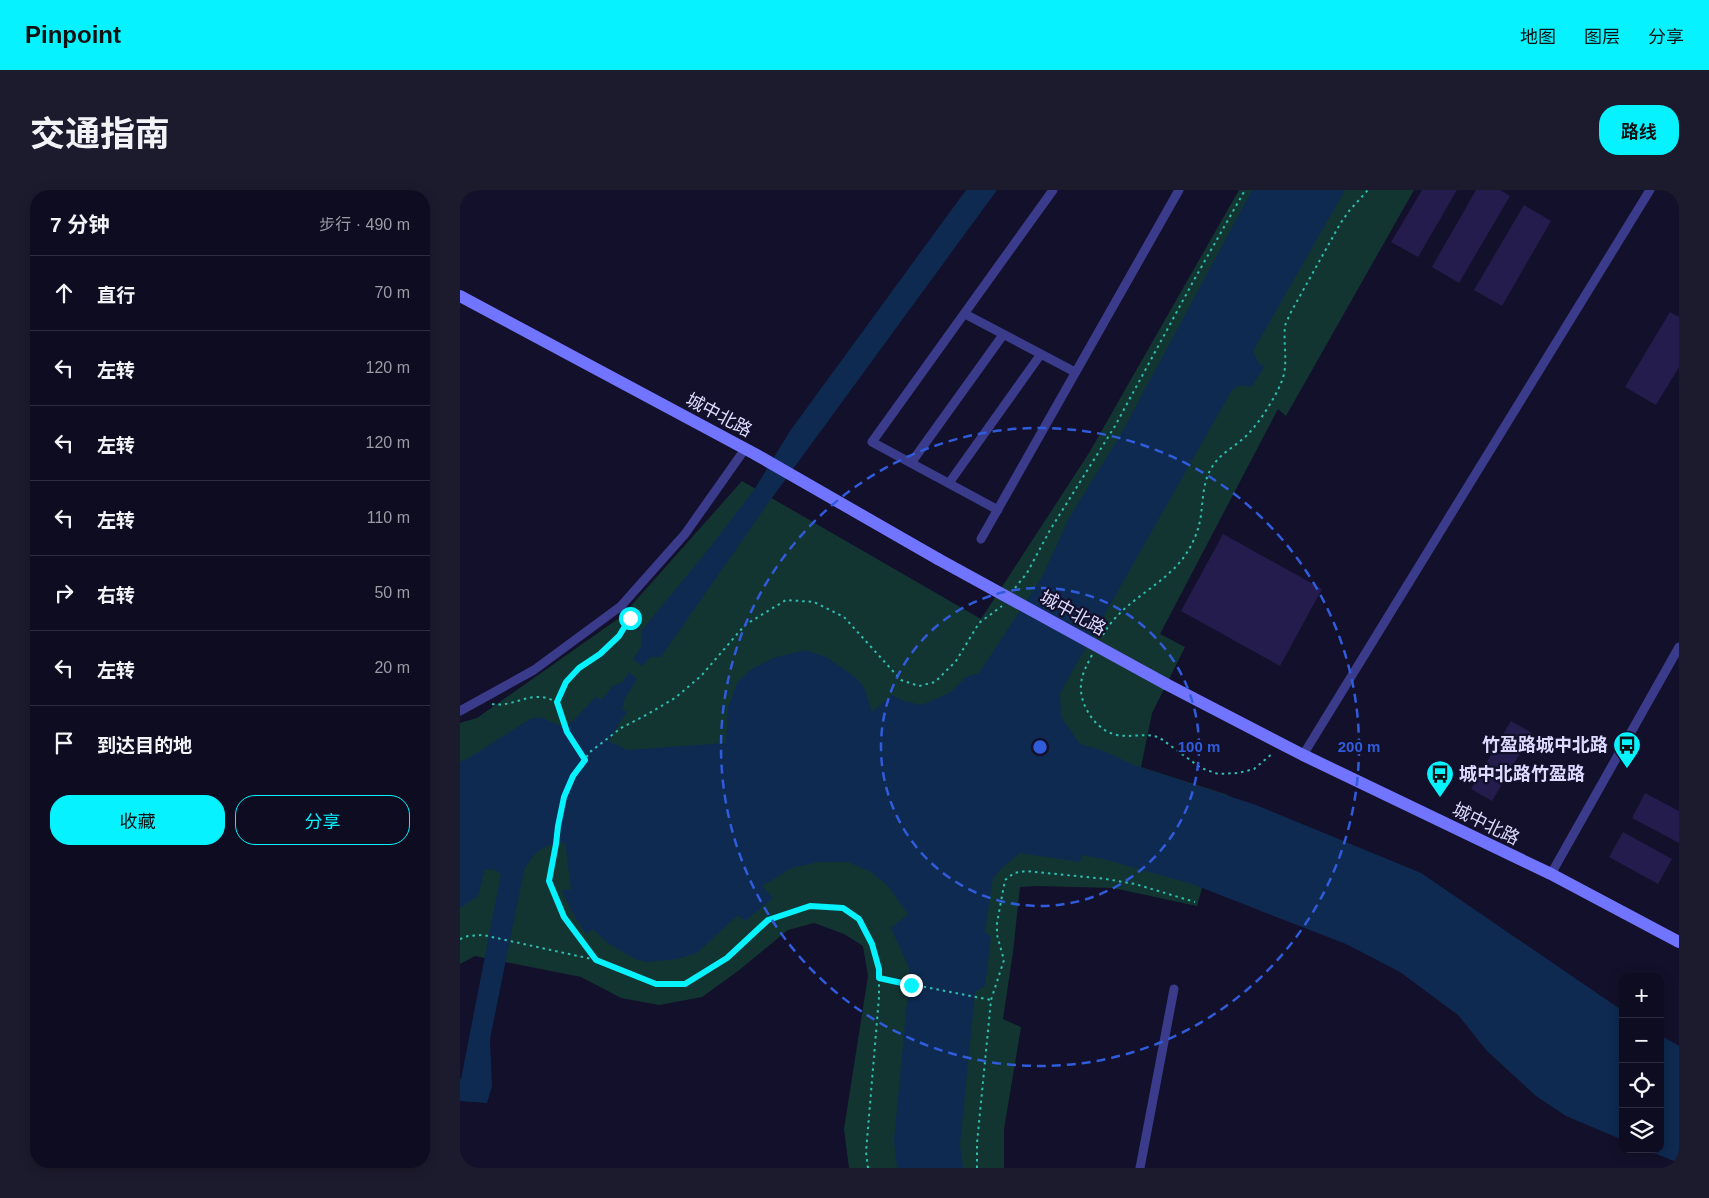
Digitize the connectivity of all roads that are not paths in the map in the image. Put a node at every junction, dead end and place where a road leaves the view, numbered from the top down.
1 (1053, 190) edge
2 (1179, 190) edge
3 (1650, 190) edge
4 (460, 296) edge
5 (965, 314) junction
6 (1003, 335) junction
7 (1041, 354) junction
8 (1075, 372) junction
9 (750, 452) junction
10 (911, 463) junction
11 (949, 483) junction
12 (998, 510) junction
13 (982, 539) dead end
14 (1679, 647) edge
15 (460, 711) edge
16 (1303, 755) junction
17 (1551, 874) junction
18 (1679, 942) edge
19 (1174, 989) dead end
20 (1140, 1168) edge

1 - 5 street
2 - 8 street
3 - 16 street
4 - 9 street, 城中北路
5 - 6 street
5 - 10 street
6 - 7 street
6 - 10 street
7 - 8 street
7 - 11 street
8 - 12 street
9 - 15 street
9 - 16 street, 城中北路, bridge
10 - 11 street
11 - 12 street
12 - 13 street
14 - 17 street
16 - 17 street, 城中北路
17 - 18 street, 城中北路
19 - 20 street

